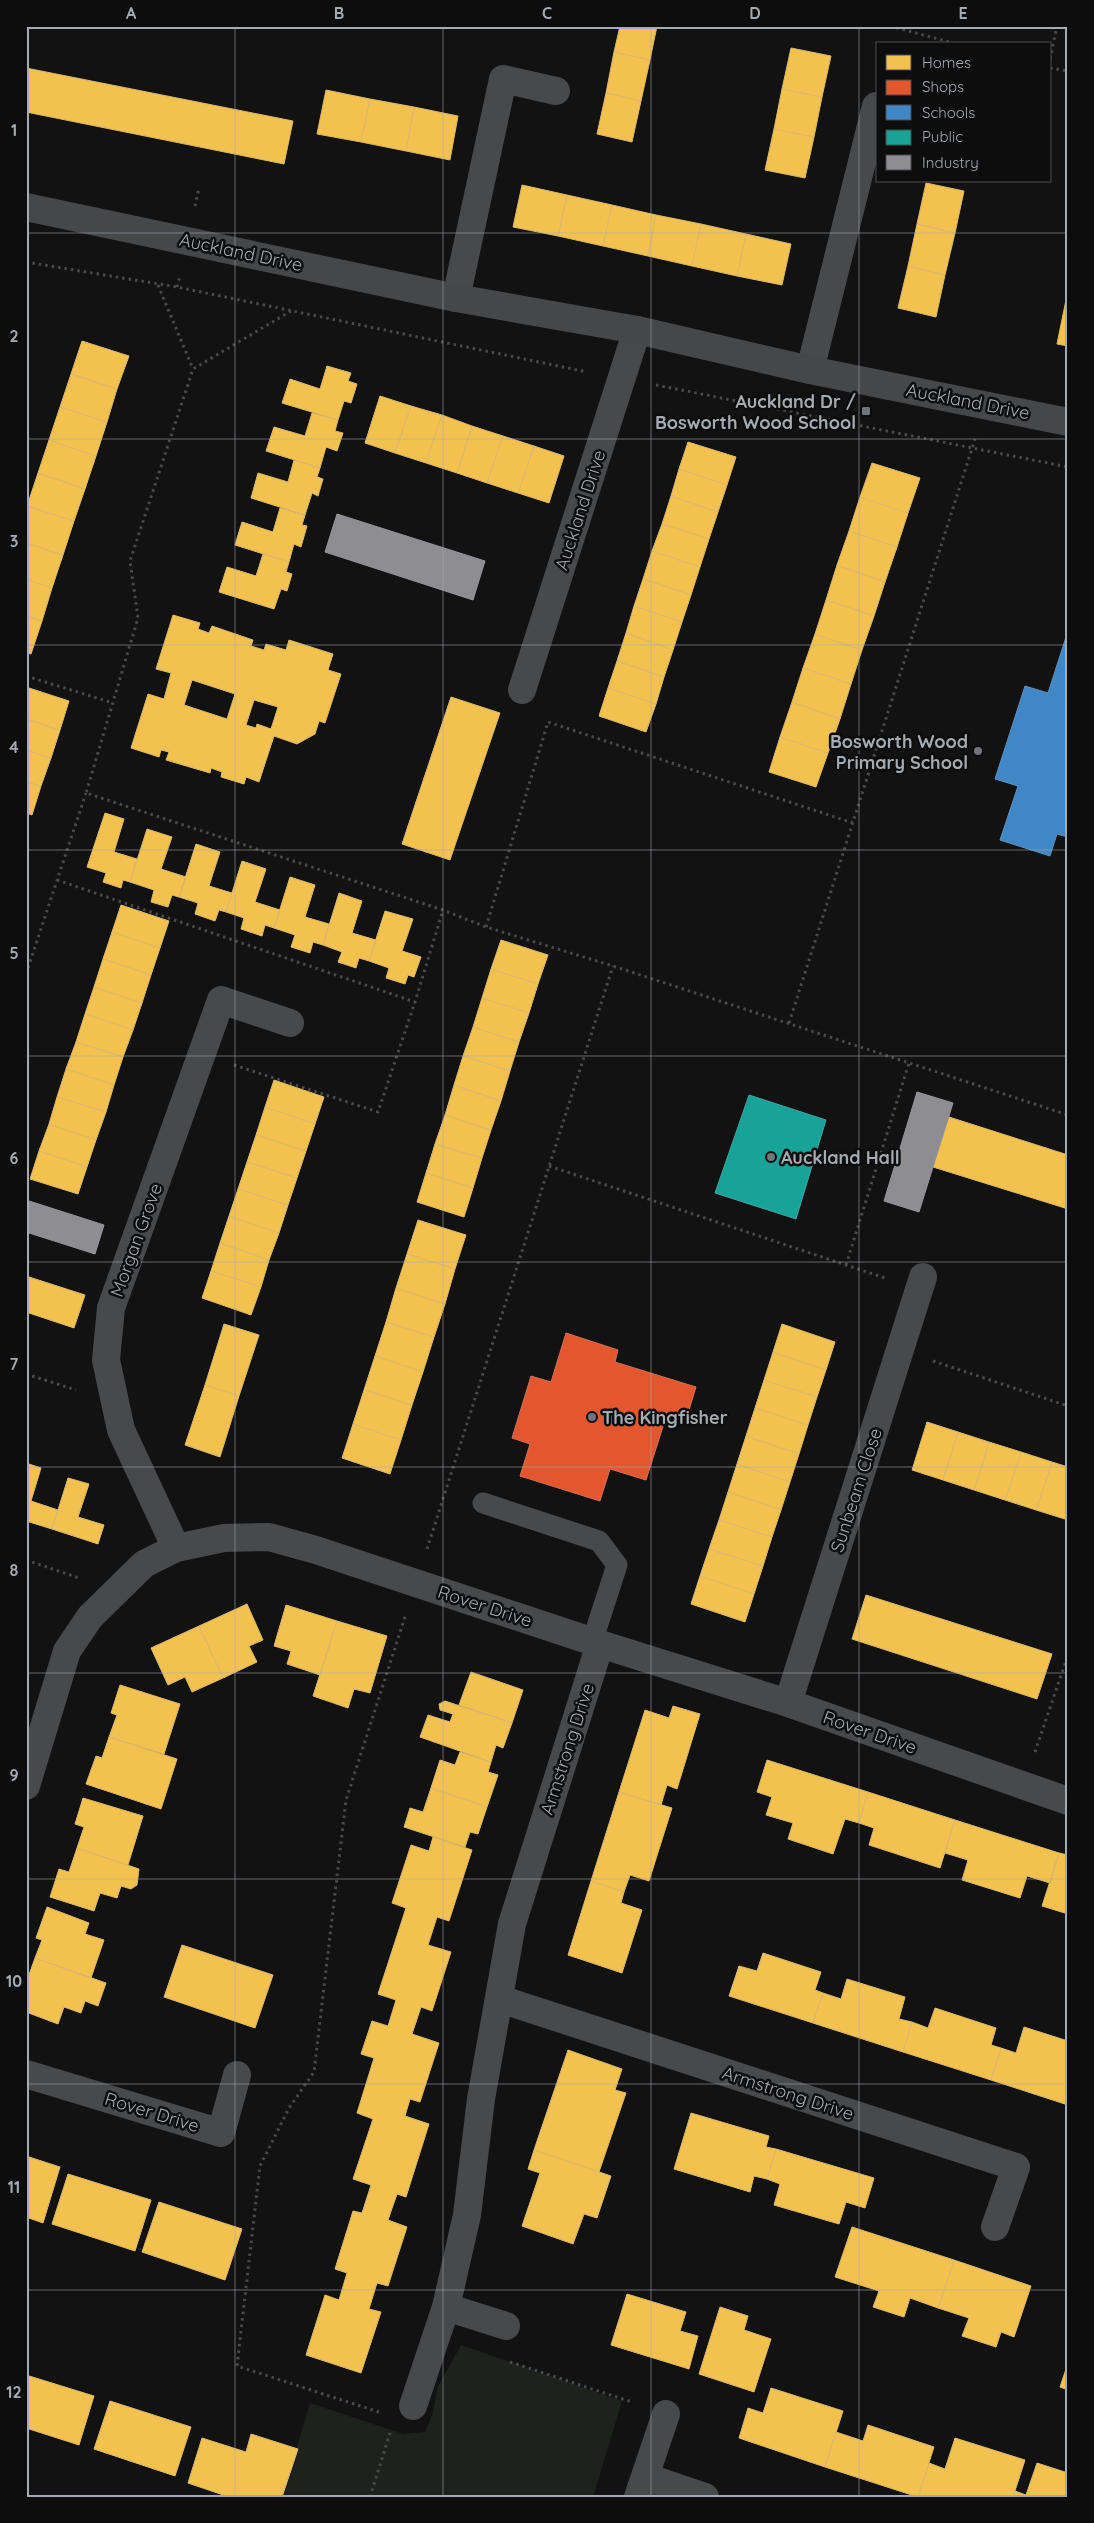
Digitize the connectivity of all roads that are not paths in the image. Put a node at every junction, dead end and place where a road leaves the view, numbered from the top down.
1 (556, 91) dead end
2 (876, 106) dead end
3 (26, 208) edge
4 (456, 298) junction
5 (637, 330) junction
6 (810, 370) junction
7 (1068, 422) edge
8 (522, 690) dead end
9 (290, 1023) dead end
10 (921, 1283) road end
11 (483, 1503) dead end
12 (176, 1548) junction
13 (596, 1643) junction
14 (788, 1703) junction
15 (26, 1786) edge
16 (1068, 1801) edge
17 (500, 1999) junction
18 (26, 2074) edge
19 (237, 2075) dead end
20 (995, 2227) dead end
21 (446, 2307) junction
22 (506, 2326) road end
23 (403, 2412) road end
24 (666, 2414) road end
25 (642, 2487) edge
26 (705, 2497) edge

1 - 4 street
2 - 6 street
3 - 4 street, Auckland Drive
4 - 5 street, Auckland Drive
5 - 6 street, Auckland Drive
5 - 8 street, Auckland Drive
6 - 7 street, Auckland Drive
9 - 12 street, Morgan Grove
10 - 14 street, Sunbeam Close
11 - 13 lane
12 - 13 street, Rover Drive
12 - 15 street, Rover Drive
13 - 14 street, Rover Drive
13 - 17 street, Armstrong Drive
14 - 16 street, Rover Drive
17 - 20 street, Armstrong Drive
17 - 21 street, Armstrong Drive
18 - 19 street, Rover Drive
21 - 22 street
21 - 23 street, Armstrong Drive
24 - 25 street
25 - 26 street

